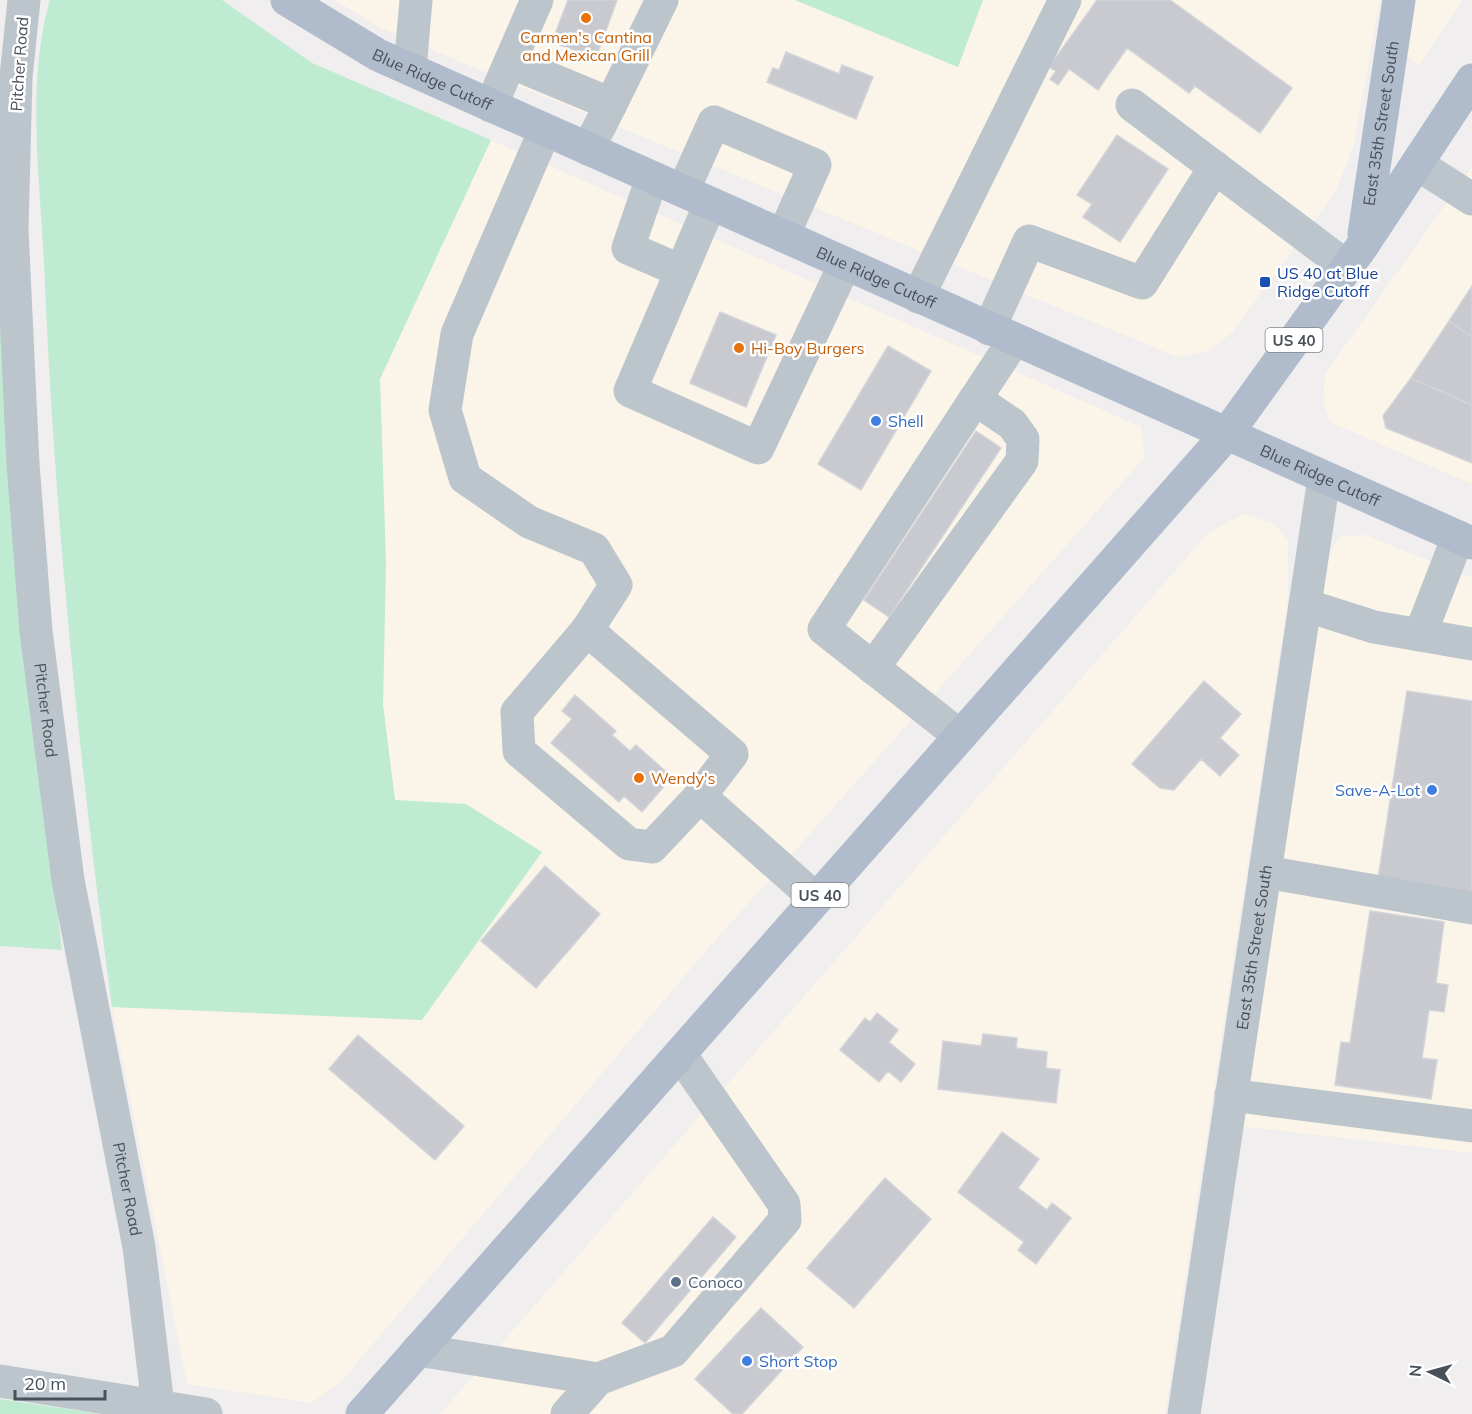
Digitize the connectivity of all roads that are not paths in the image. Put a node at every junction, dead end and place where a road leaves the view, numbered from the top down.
1 (24, 0) edge
2 (287, 0) edge
3 (416, 0) edge
4 (537, 0) edge
5 (662, 0) edge
6 (1065, 0) edge
7 (1399, 0) edge
8 (510, 62) junction
9 (410, 69) junction
10 (1469, 91) edge
11 (611, 104) junction
12 (1132, 105) dead end
13 (491, 106) junction
14 (545, 130) junction
15 (588, 149) junction
16 (1416, 164) junction
17 (1215, 167) junction
18 (652, 178) junction
19 (697, 198) junction
20 (1472, 200) edge
21 (783, 236) junction
22 (1355, 256) junction
23 (845, 264) junction
24 (681, 271) junction
25 (918, 297) junction
26 (1001, 334) junction
27 (975, 399) junction
28 (1226, 435) junction
29 (1324, 478) junction
30 (1465, 540) edge
31 (1305, 605) junction
32 (587, 630) junction
33 (1420, 635) junction
34 (1472, 644) edge
35 (873, 668) junction
36 (960, 736) junction
37 (700, 796) junction
38 (1265, 872) junction
39 (816, 899) junction
40 (1472, 908) edge
41 (680, 1054) junction
42 (1232, 1095) junction
43 (1472, 1126) edge
44 (418, 1350) junction
45 (598, 1379) junction
46 (0, 1382) edge
47 (159, 1410) edge
48 (206, 1414) edge
49 (362, 1414) edge
50 (567, 1414) edge
51 (1184, 1414) edge

1 - 47 street, Pitcher Road
2 - 9 main road, Blue Ridge Cutoff
3 - 9 street
4 - 8 street
5 - 11 street
6 - 25 street
7 - 22 main road, East 35th Street South
8 - 11 street
8 - 13 street
9 - 13 main road, Blue Ridge Cutoff
10 - 16 main road, US 40
11 - 15 street
12 - 17 street
13 - 14 main road, Blue Ridge Cutoff
14 - 15 main road, Blue Ridge Cutoff
14 - 32 street
15 - 18 main road, Blue Ridge Cutoff
16 - 20 street
16 - 22 main road, US 40
17 - 22 street
17 - 26 street
18 - 19 main road, Blue Ridge Cutoff
18 - 24 street
19 - 21 main road, Blue Ridge Cutoff
19 - 21 street
19 - 24 street
21 - 23 main road, Blue Ridge Cutoff
22 - 28 main road, US 40
23 - 24 street
23 - 25 main road, Blue Ridge Cutoff
25 - 26 main road, Blue Ridge Cutoff
26 - 27 street
26 - 28 main road, Blue Ridge Cutoff
27 - 35 street
27 - 35 street
28 - 29 main road, Blue Ridge Cutoff
28 - 36 main road, US 40
29 - 30 main road, Blue Ridge Cutoff
29 - 31 street, East 35th Street South
30 - 33 street
31 - 33 street
31 - 38 street, East 35th Street South
32 - 37 street
32 - 37 street
33 - 34 street
35 - 36 street
36 - 39 main road, US 40
37 - 39 street
38 - 40 street
38 - 42 street, East 35th Street South
39 - 41 main road, US 40
41 - 44 main road, US 40
41 - 45 street
42 - 43 street
42 - 51 street, East 35th Street South
44 - 45 street
44 - 49 main road, US 40
45 - 50 street
46 - 47 street
47 - 48 street

